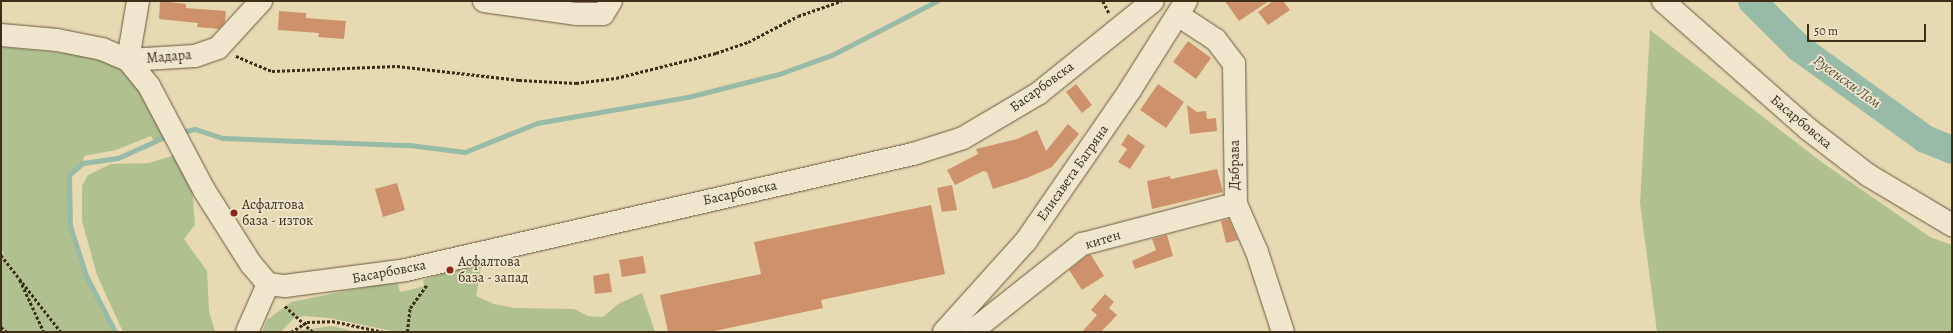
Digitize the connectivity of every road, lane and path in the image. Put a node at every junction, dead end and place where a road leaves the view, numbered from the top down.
1 (138, 1) edge
2 (261, 1) edge
3 (484, 1) edge
4 (611, 1) edge
5 (841, 1) edge
6 (1153, 1) edge
7 (1663, 1) edge
8 (1182, 8) edge
9 (1, 35) edge
10 (218, 48) junction
11 (128, 60) junction
12 (1236, 204) junction
13 (1952, 225) edge
14 (1, 255) edge
15 (17, 274) junction
16 (431, 282) dead end
17 (279, 292) junction
18 (304, 324) junction
19 (1, 326) edge
20 (7, 332) edge
21 (44, 332) edge
22 (61, 332) edge
23 (247, 332) edge
24 (290, 332) edge
25 (312, 332) edge
26 (384, 332) edge
27 (406, 332) edge
28 (944, 332) edge
29 (972, 332) edge
30 (1283, 332) edge

1 - 11 street
2 - 10 street, Мадара
3 - 4 street
5 - 10 path
6 - 17 street, Басарбовска
7 - 13 street, Басарбовска
8 - 12 street, Дъбрава
8 - 28 street, Елисавета Багряна
9 - 11 street
10 - 11 street, Мадара
11 - 17 street
12 - 29 street, китен
12 - 30 street, Дъбрава
14 - 15 path
15 - 21 path
15 - 22 path
16 - 27 path
17 - 18 path
17 - 23 street
18 - 24 path
18 - 25 path
18 - 26 path
19 - 20 path

